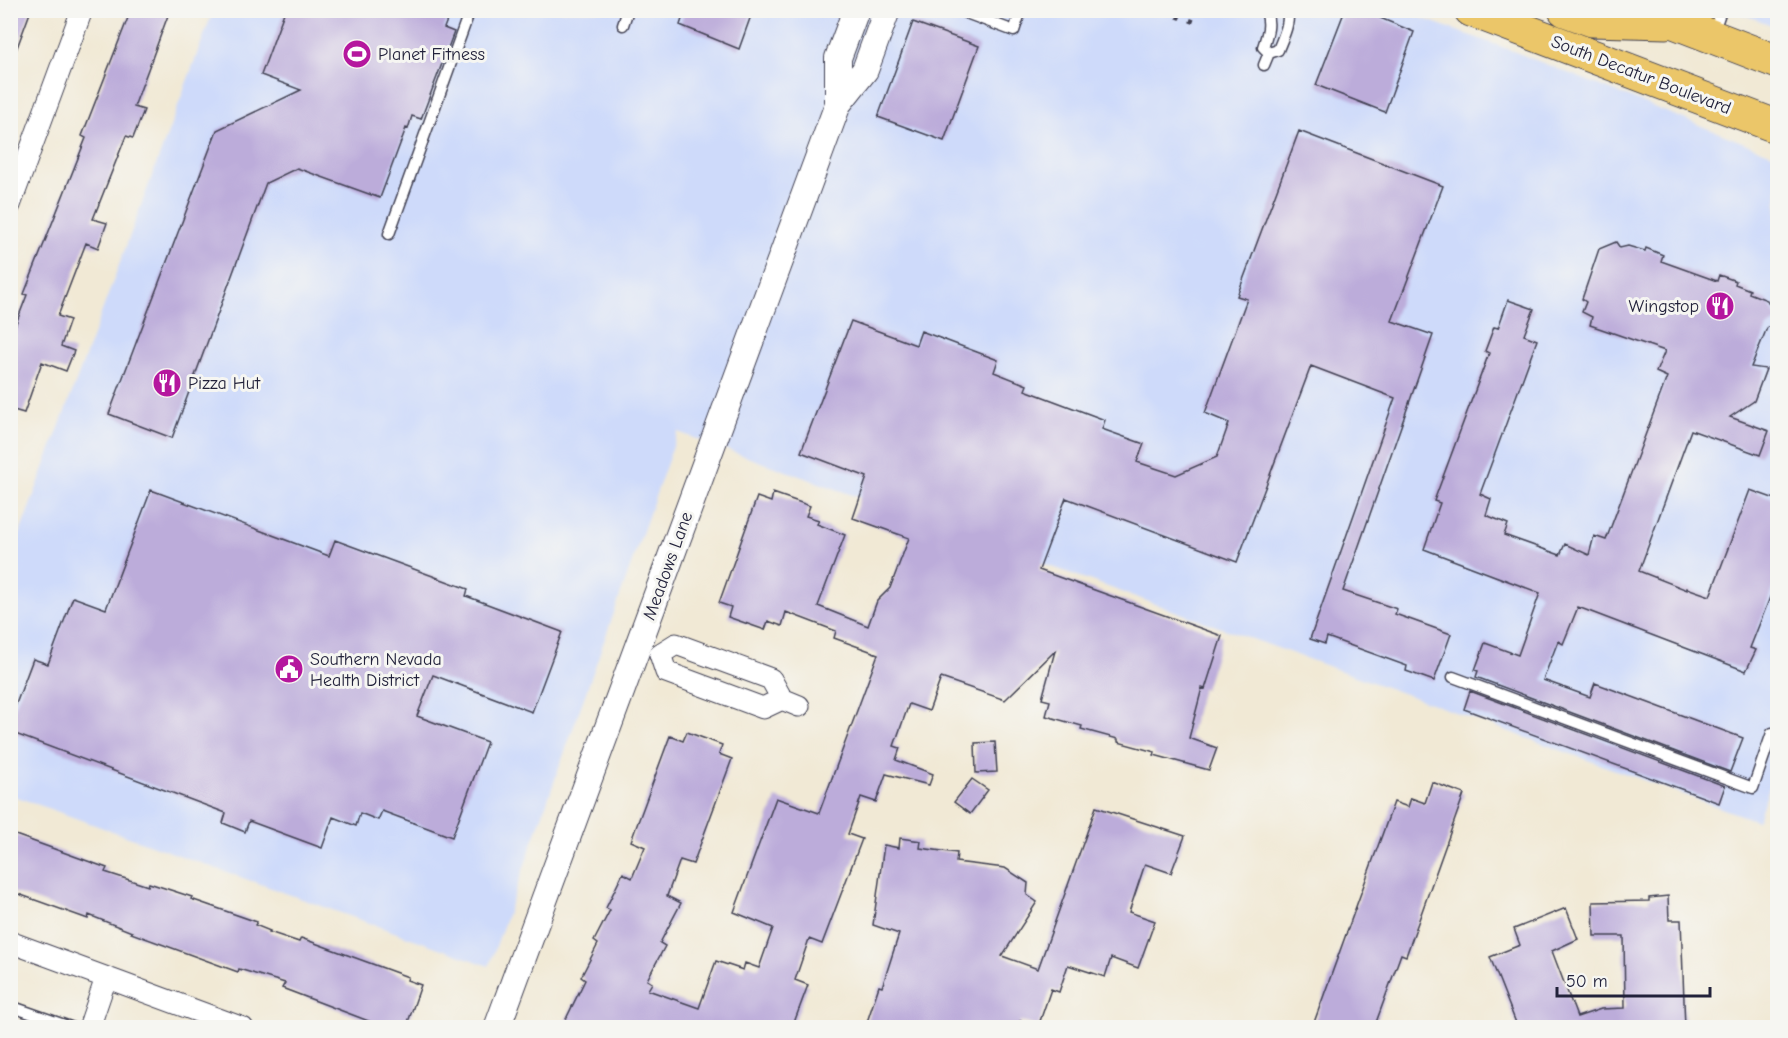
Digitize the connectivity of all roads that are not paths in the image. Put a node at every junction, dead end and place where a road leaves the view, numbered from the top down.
1 (82, 10) edge
2 (470, 10) edge
3 (628, 10) edge
4 (856, 10) edge
5 (887, 10) edge
6 (958, 10) edge
7 (1021, 10) edge
8 (1263, 10) edge
9 (1287, 10) edge
10 (1471, 10) edge
11 (1565, 10) edge
12 (1643, 10) edge
13 (1507, 17) edge
14 (1674, 22) junction
15 (623, 24) dead end
16 (1716, 24) edge
17 (1269, 53) junction
18 (1778, 62) edge
19 (1264, 65) dead end
20 (838, 104) junction
21 (1778, 127) edge
22 (10, 205) edge
23 (389, 234) dead end
24 (649, 650) junction
25 (1454, 677) dead end
26 (1772, 733) dead end
27 (10, 942) edge
28 (106, 978) junction
29 (10, 1006) edge
30 (73, 1028) edge
31 (89, 1028) edge
32 (243, 1028) edge
33 (497, 1028) edge

1 - 22 street
2 - 23 lane
3 - 15 lane
4 - 20 street, Meadows Lane
5 - 20 street, Meadows Lane
6 - 7 lane
8 - 17 lane
9 - 17 lane
10 - 13 main road, South Decatur Boulevard
11 - 14 main road
12 - 14 main road
13 - 21 main road, South Decatur Boulevard
14 - 16 main road
16 - 18 main road
17 - 19 lane
20 - 24 street, Meadows Lane
24 - 24 street
24 - 33 street, Meadows Lane
25 - 26 lane
27 - 28 street
28 - 31 street
28 - 32 street
29 - 30 lane

